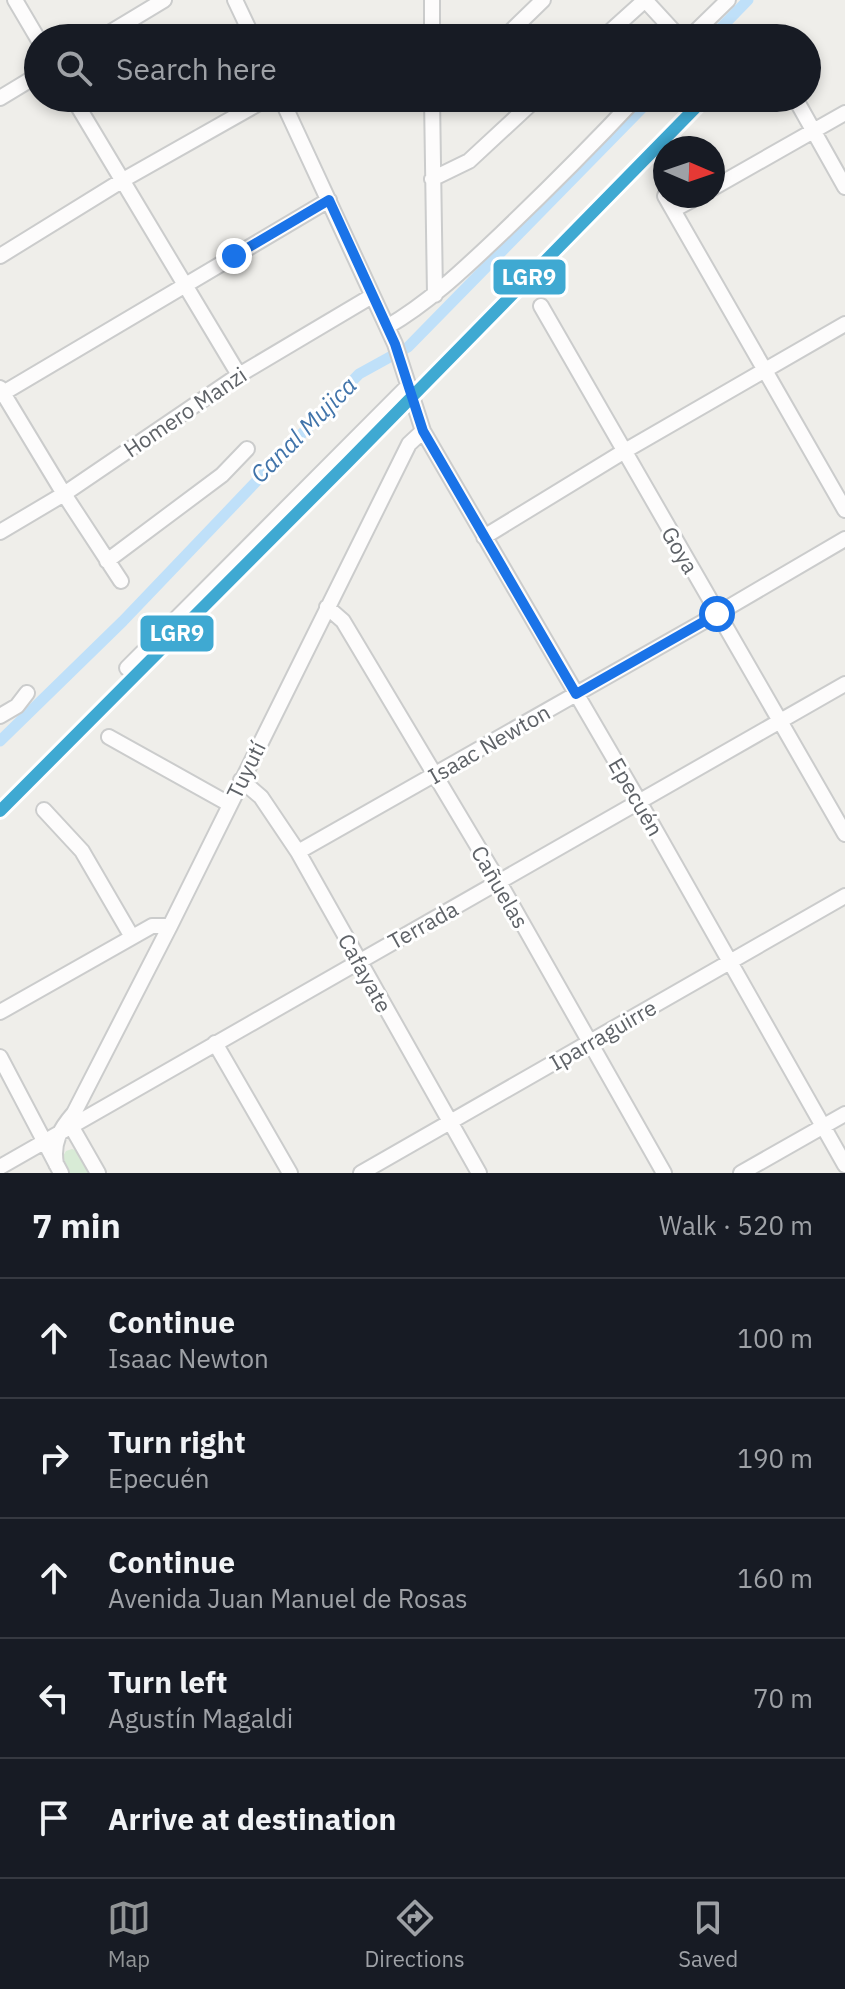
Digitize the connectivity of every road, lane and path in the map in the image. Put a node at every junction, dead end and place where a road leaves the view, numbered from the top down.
1 (15, 0) edge
2 (164, 0) edge
3 (235, 0) edge
4 (432, 0) edge
5 (543, 0) edge
6 (645, 0) edge
7 (728, 0) edge
8 (29, 24) edge
9 (124, 24) edge
10 (246, 24) edge
11 (432, 24) edge
12 (518, 24) edge
13 (618, 24) edge
14 (667, 24) edge
15 (703, 24) edge
16 (24, 83) edge
17 (0, 98) edge
18 (82, 112) edge
19 (243, 112) edge
20 (288, 112) edge
21 (432, 112) edge
22 (522, 112) edge
23 (623, 112) edge
24 (802, 112) edge
25 (845, 113) edge
26 (813, 132) junction
27 (432, 179) junction
28 (123, 180) junction
29 (725, 181) edge
30 (845, 187) edge
31 (329, 200) junction
32 (677, 208) edge
33 (673, 210) joint
34 (0, 256) edge
35 (186, 284) junction
36 (435, 295) junction
37 (372, 296) junction
38 (541, 306) dead end
39 (845, 324) edge
40 (387, 327) junction
41 (763, 370) junction
42 (239, 375) junction
43 (409, 385) junction
44 (1, 392) edge
45 (423, 431) junction
46 (247, 449) dead end
47 (623, 452) junction
48 (64, 494) junction
49 (845, 510) edge
50 (0, 532) edge
51 (484, 537) junction
52 (845, 539) edge
53 (107, 561) junction
54 (121, 581) dead end
55 (327, 607) junction
56 (717, 614) junction
57 (127, 668) dead end
58 (845, 684) edge
59 (27, 693) dead end
60 (576, 694) junction
61 (0, 716) edge
62 (780, 723) junction
63 (109, 737) dead end
64 (435, 775) junction
65 (241, 780) junction
66 (640, 803) junction
67 (229, 804) junction
68 (44, 810) dead end
69 (845, 834) edge
70 (298, 852) junction
71 (499, 882) junction
72 (845, 896) edge
73 (170, 926) junction
74 (132, 937) junction
75 (358, 962) junction
76 (730, 962) junction
77 (0, 1012) edge
78 (215, 1043) junction
79 (589, 1044) junction
80 (0, 1057) edge
81 (845, 1114) edge
82 (73, 1119) junction
83 (449, 1122) junction
84 (822, 1126) junction
85 (59, 1133) junction
86 (44, 1141) junction
87 (845, 1165) edge
88 (0, 1167) edge
89 (59, 1169) edge
90 (98, 1173) edge
91 (290, 1173) edge
92 (361, 1173) edge
93 (479, 1173) edge
94 (664, 1173) edge
95 (741, 1173) edge

1 - 8 street
2 - 9 street
3 - 10 street
4 - 11 street
5 - 12 street
6 - 13 street
6 - 14 street
7 - 15 street
16 - 17 street
18 - 28 street
19 - 28 street
20 - 31 street, Epecuén
21 - 27 street
22 - 27 street
23 - 36 street
24 - 26 street
25 - 26 street
26 - 29 street
26 - 30 street
27 - 36 street
28 - 34 street
28 - 35 street
31 - 35 street
31 - 37 street, Epecuén
32 - 33 street
33 - 41 street
35 - 42 street
35 - 44 street
36 - 40 street
37 - 40 street, Epecuén
37 - 42 street, Homero Manzi
38 - 47 street, Goya
39 - 41 street
40 - 43 street, Epecuén
41 - 47 street
41 - 49 street
42 - 48 street, Homero Manzi
43 - 45 street, Epecuén
43 - 57 street
44 - 48 street
45 - 51 street, Epecuén
45 - 55 street, Tuyutí
46 - 53 street
47 - 51 street
47 - 56 street, Goya
48 - 50 street, Homero Manzi
48 - 53 street
51 - 60 street, Epecuén
52 - 56 street, Isaac Newton
53 - 54 street
55 - 64 street, Cañuelas
55 - 65 street, Tuyutí
56 - 60 street, Isaac Newton
56 - 62 street, Goya
58 - 62 street, Terrada
59 - 61 street
60 - 64 street, Isaac Newton
60 - 66 street, Epecuén
62 - 66 street, Terrada
62 - 69 street, Goya
63 - 67 street
64 - 70 street, Isaac Newton
64 - 71 street, Cañuelas
65 - 67 street, Tuyutí
65 - 70 street, Cafayate
66 - 71 street, Terrada
66 - 76 street, Epecuén
67 - 73 street, Tuyutí
68 - 74 street
70 - 75 street, Cafayate
71 - 75 street, Terrada
71 - 79 street, Cañuelas
72 - 76 street, Iparraguirre
73 - 74 street
73 - 82 street, Tuyutí
74 - 77 street
75 - 78 street, Terrada
75 - 83 street, Cafayate
76 - 79 street, Iparraguirre
76 - 84 street, Epecuén
78 - 82 street, Terrada
78 - 91 street
79 - 83 street, Iparraguirre
79 - 94 street, Cañuelas
80 - 86 street
81 - 84 street
82 - 85 street, Terrada
82 - 90 street
83 - 92 street, Iparraguirre
83 - 93 street, Cafayate
84 - 87 street, Epecuén
84 - 95 street
85 - 86 street, Terrada
85 - 89 street
86 - 88 street, Terrada
86 - 89 street

